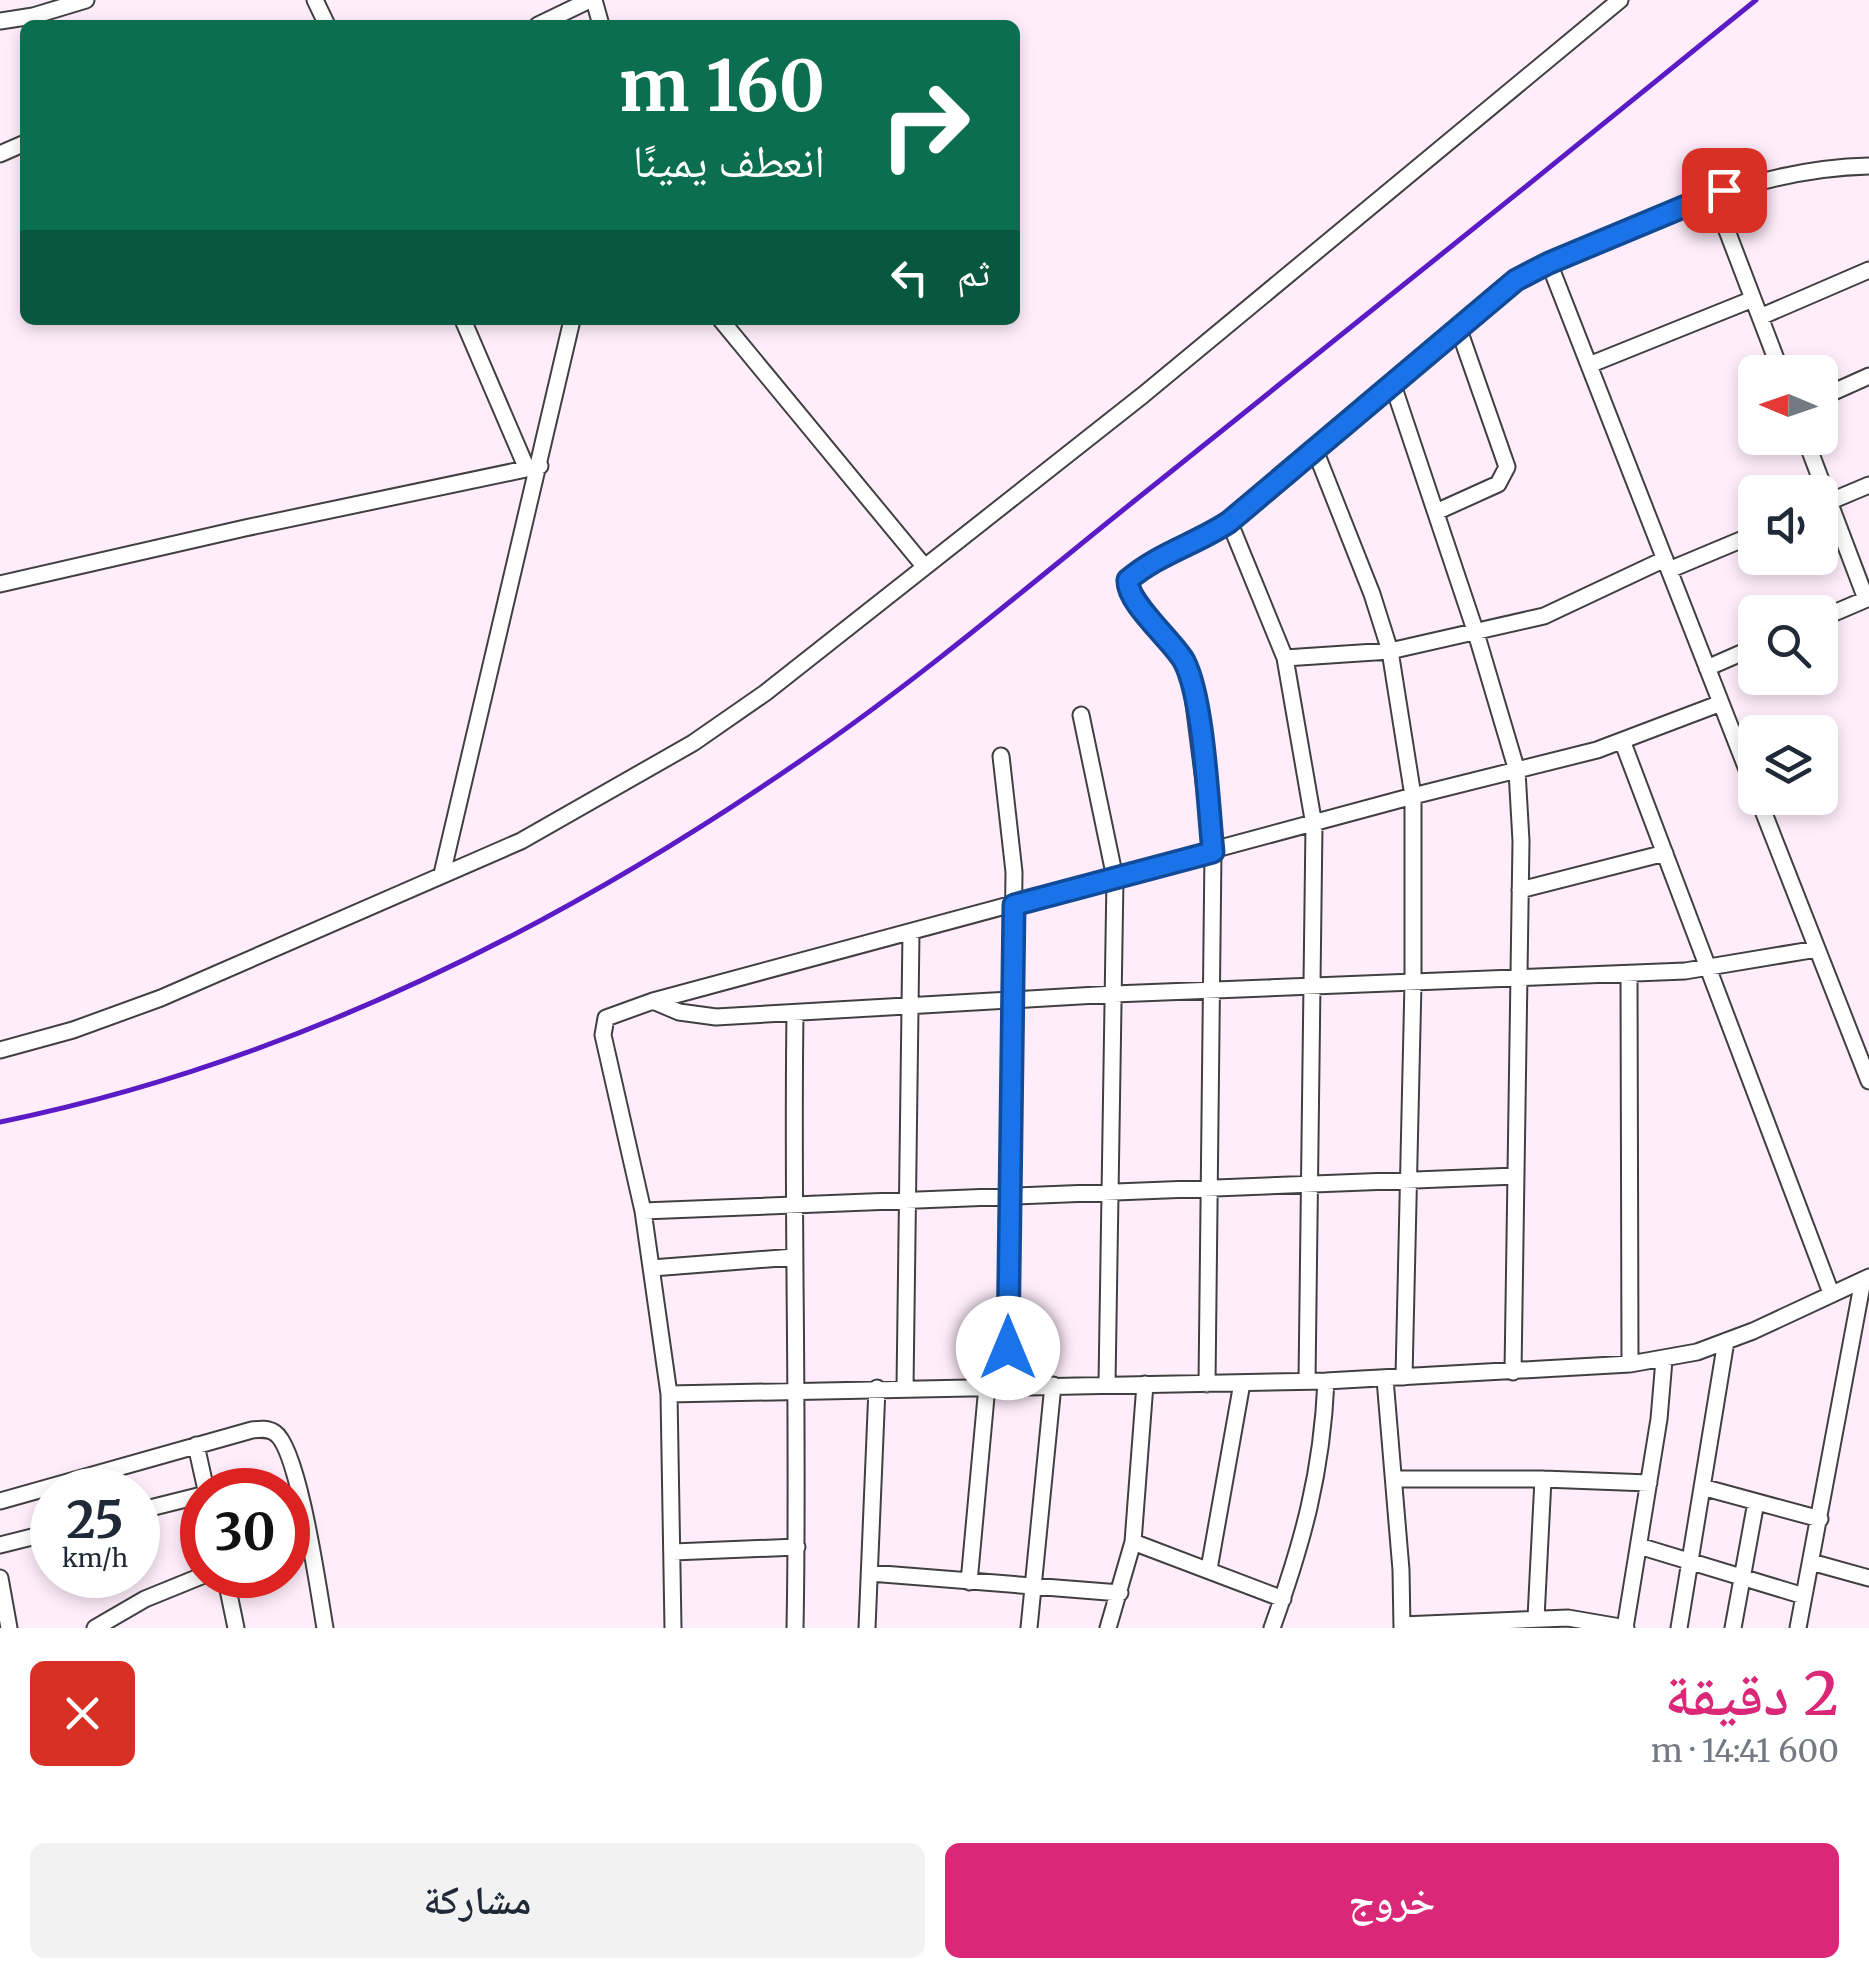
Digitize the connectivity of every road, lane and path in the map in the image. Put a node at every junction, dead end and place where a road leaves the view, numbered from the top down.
1 (86, 0) edge
2 (592, 0) edge
3 (1620, 0) edge
4 (549, 20) edge
5 (0, 21) edge
6 (1869, 166) edge
7 (1714, 194) junction
8 (1549, 263) junction
9 (1869, 270) edge
10 (1753, 298) junction
11 (1760, 317) junction
12 (464, 325) edge
13 (571, 325) edge
14 (725, 325) edge
15 (1458, 326) junction
16 (1775, 355) edge
17 (1589, 365) junction
18 (1869, 376) edge
19 (1393, 385) junction
20 (1838, 390) edge
21 (1315, 450) junction
22 (533, 468) junction
23 (1869, 485) edge
24 (1838, 498) edge
25 (1436, 512) junction
26 (1229, 522) junction
27 (1838, 533) edge
28 (1738, 540) edge
29 (1667, 565) junction
30 (924, 566) junction
31 (0, 584) edge
32 (1868, 599) edge
33 (1838, 612) edge
34 (1476, 632) junction
35 (1390, 651) junction
36 (1738, 654) edge
37 (1285, 658) junction
38 (1707, 668) junction
39 (1721, 703) junction
40 (1081, 715) dead end
41 (1623, 742) junction
42 (1738, 746) edge
43 (1001, 756) dead end
44 (1518, 770) junction
45 (1413, 796) junction
46 (1765, 815) edge
47 (1314, 825) junction
48 (1213, 852) junction
49 (1665, 853) junction
50 (442, 874) junction
51 (1116, 878) junction
52 (1520, 890) junction
53 (1014, 905) junction
54 (911, 932) junction
55 (1817, 949) junction
56 (1709, 969) junction
57 (1629, 974) junction
58 (1520, 979) junction
59 (1413, 983) junction
60 (1311, 986) junction
61 (1212, 990) junction
62 (1114, 994) junction
63 (1012, 1001) junction
64 (654, 1002) junction
65 (910, 1008) junction
66 (795, 1014) junction
67 (0, 1050) edge
68 (1869, 1081) edge
69 (1516, 1176) junction
70 (1409, 1178) junction
71 (1309, 1182) junction
72 (1209, 1187) junction
73 (1110, 1191) junction
74 (1008, 1195) junction
75 (908, 1200) junction
76 (792, 1205) junction
77 (643, 1211) junction
78 (794, 1258) junction
79 (652, 1268) junction
80 (1866, 1278) edge
81 (1831, 1293) junction
82 (1726, 1341) junction
83 (1664, 1360) junction
84 (1630, 1364) junction
85 (1513, 1372) junction
86 (1404, 1377) junction
87 (1384, 1379) junction
88 (1307, 1381) junction
89 (1326, 1381) junction
90 (1242, 1383) junction
91 (1108, 1384) junction
92 (1145, 1384) junction
93 (1207, 1384) junction
94 (1054, 1385) junction
95 (987, 1386) junction
96 (1008, 1386) junction
97 (877, 1388) junction
98 (906, 1388) junction
99 (798, 1390) junction
100 (668, 1394) junction
101 (196, 1446) junction
102 (200, 1468) edge
103 (1394, 1478) junction
104 (1543, 1479) junction
105 (1649, 1483) junction
106 (1702, 1487) junction
107 (0, 1501) edge
108 (1756, 1502) junction
109 (1820, 1519) junction
110 (30, 1538) edge
111 (1133, 1542) junction
112 (0, 1546) edge
113 (796, 1546) junction
114 (1639, 1546) junction
115 (673, 1552) junction
116 (1690, 1561) junction
117 (1811, 1562) junction
118 (1208, 1570) junction
119 (870, 1572) junction
120 (1742, 1577) junction
121 (1869, 1578) edge
122 (969, 1582) junction
123 (180, 1585) edge
124 (1, 1588) edge
125 (1035, 1588) junction
126 (1120, 1593) junction
127 (1804, 1596) junction
128 (230, 1598) edge
129 (1282, 1600) junction
130 (1536, 1618) junction
131 (1568, 1623) edge
132 (1402, 1627) edge
133 (9, 1628) edge
134 (96, 1628) edge
135 (236, 1628) edge
136 (325, 1628) edge
137 (673, 1628) edge
138 (795, 1628) edge
139 (867, 1628) edge
140 (1030, 1628) edge
141 (1108, 1628) edge
142 (1272, 1628) edge
143 (1626, 1628) edge
144 (1679, 1628) edge
145 (1733, 1628) edge
146 (1798, 1628) edge

1 - 5 street
2 - 4 street
3 - 30 street
6 - 7 street
7 - 8 street
7 - 10 street
8 - 15 street
8 - 17 street
9 - 11 street
10 - 11 street
10 - 17 street
11 - 16 street
12 - 22 street
13 - 22 street
14 - 30 street
15 - 19 street
15 - 25 street
17 - 29 street
18 - 20 street
19 - 21 street
19 - 25 street
21 - 26 street
21 - 35 street
22 - 31 street
22 - 50 street
23 - 24 street
25 - 34 street
26 - 37 street
26 - 48 street
27 - 32 street
28 - 29 street
29 - 34 street
29 - 38 street
30 - 50 street
32 - 33 street
34 - 35 street
34 - 44 street
35 - 37 street
35 - 45 street
36 - 38 street
37 - 47 street
38 - 39 street
39 - 41 street
39 - 42 street
40 - 51 street
41 - 44 street
41 - 49 street
43 - 53 street
44 - 45 street
44 - 52 street
45 - 47 street
45 - 59 street
46 - 55 street
47 - 48 street
47 - 60 street
48 - 51 street
48 - 61 street
49 - 52 street
49 - 56 street
50 - 67 street
51 - 53 street
51 - 62 street
52 - 58 street
53 - 54 street
53 - 63 street
54 - 64 street
54 - 65 street
55 - 56 street
55 - 68 street
56 - 57 street
56 - 81 street
57 - 58 street
57 - 84 street
58 - 59 street
58 - 69 street
59 - 60 street
59 - 70 street
60 - 61 street
60 - 71 street
61 - 62 street
61 - 72 street
62 - 63 street
62 - 73 street
63 - 65 street
63 - 74 street
64 - 66 street
64 - 77 street
65 - 66 street
65 - 75 street
66 - 76 street
69 - 70 street
69 - 85 street
70 - 71 street
70 - 86 street
71 - 72 street
71 - 88 street
72 - 73 street
72 - 93 street
73 - 74 street
73 - 91 street
74 - 75 street
74 - 96 street
75 - 76 street
75 - 98 street
76 - 77 street
76 - 78 street
77 - 79 street
78 - 79 street
78 - 99 street
79 - 100 street
80 - 81 street
80 - 109 street
81 - 82 street
82 - 83 street
82 - 106 street
83 - 84 street
83 - 105 street
84 - 85 street
85 - 86 street
86 - 87 street
87 - 89 street
87 - 103 street
88 - 89 street
88 - 90 street
89 - 129 street
90 - 93 street
90 - 118 street
91 - 92 street
91 - 94 street
92 - 93 street
92 - 111 street
94 - 96 street
94 - 125 street
95 - 96 street
95 - 98 street
95 - 122 street
97 - 98 street
97 - 99 street
97 - 119 street
99 - 100 street
99 - 113 street
100 - 115 street
101 - 102 street
101 - 107 street
101 - 136 street
103 - 104 street
103 - 132 street
104 - 105 street
104 - 130 street
105 - 114 street
106 - 108 street
106 - 116 street
108 - 109 street
108 - 120 street
109 - 117 street
110 - 112 street
111 - 118 street
111 - 126 street
113 - 115 street
113 - 138 street
114 - 116 street
114 - 143 street
115 - 137 street
116 - 120 street
116 - 144 street
117 - 121 street
117 - 127 street
118 - 129 street
119 - 122 street
119 - 139 street
120 - 127 street
120 - 145 street
122 - 125 street
123 - 134 street
124 - 133 street
125 - 126 street
125 - 140 street
126 - 141 street
127 - 146 street
128 - 135 street
129 - 142 street
130 - 131 street
130 - 132 street
131 - 143 street

